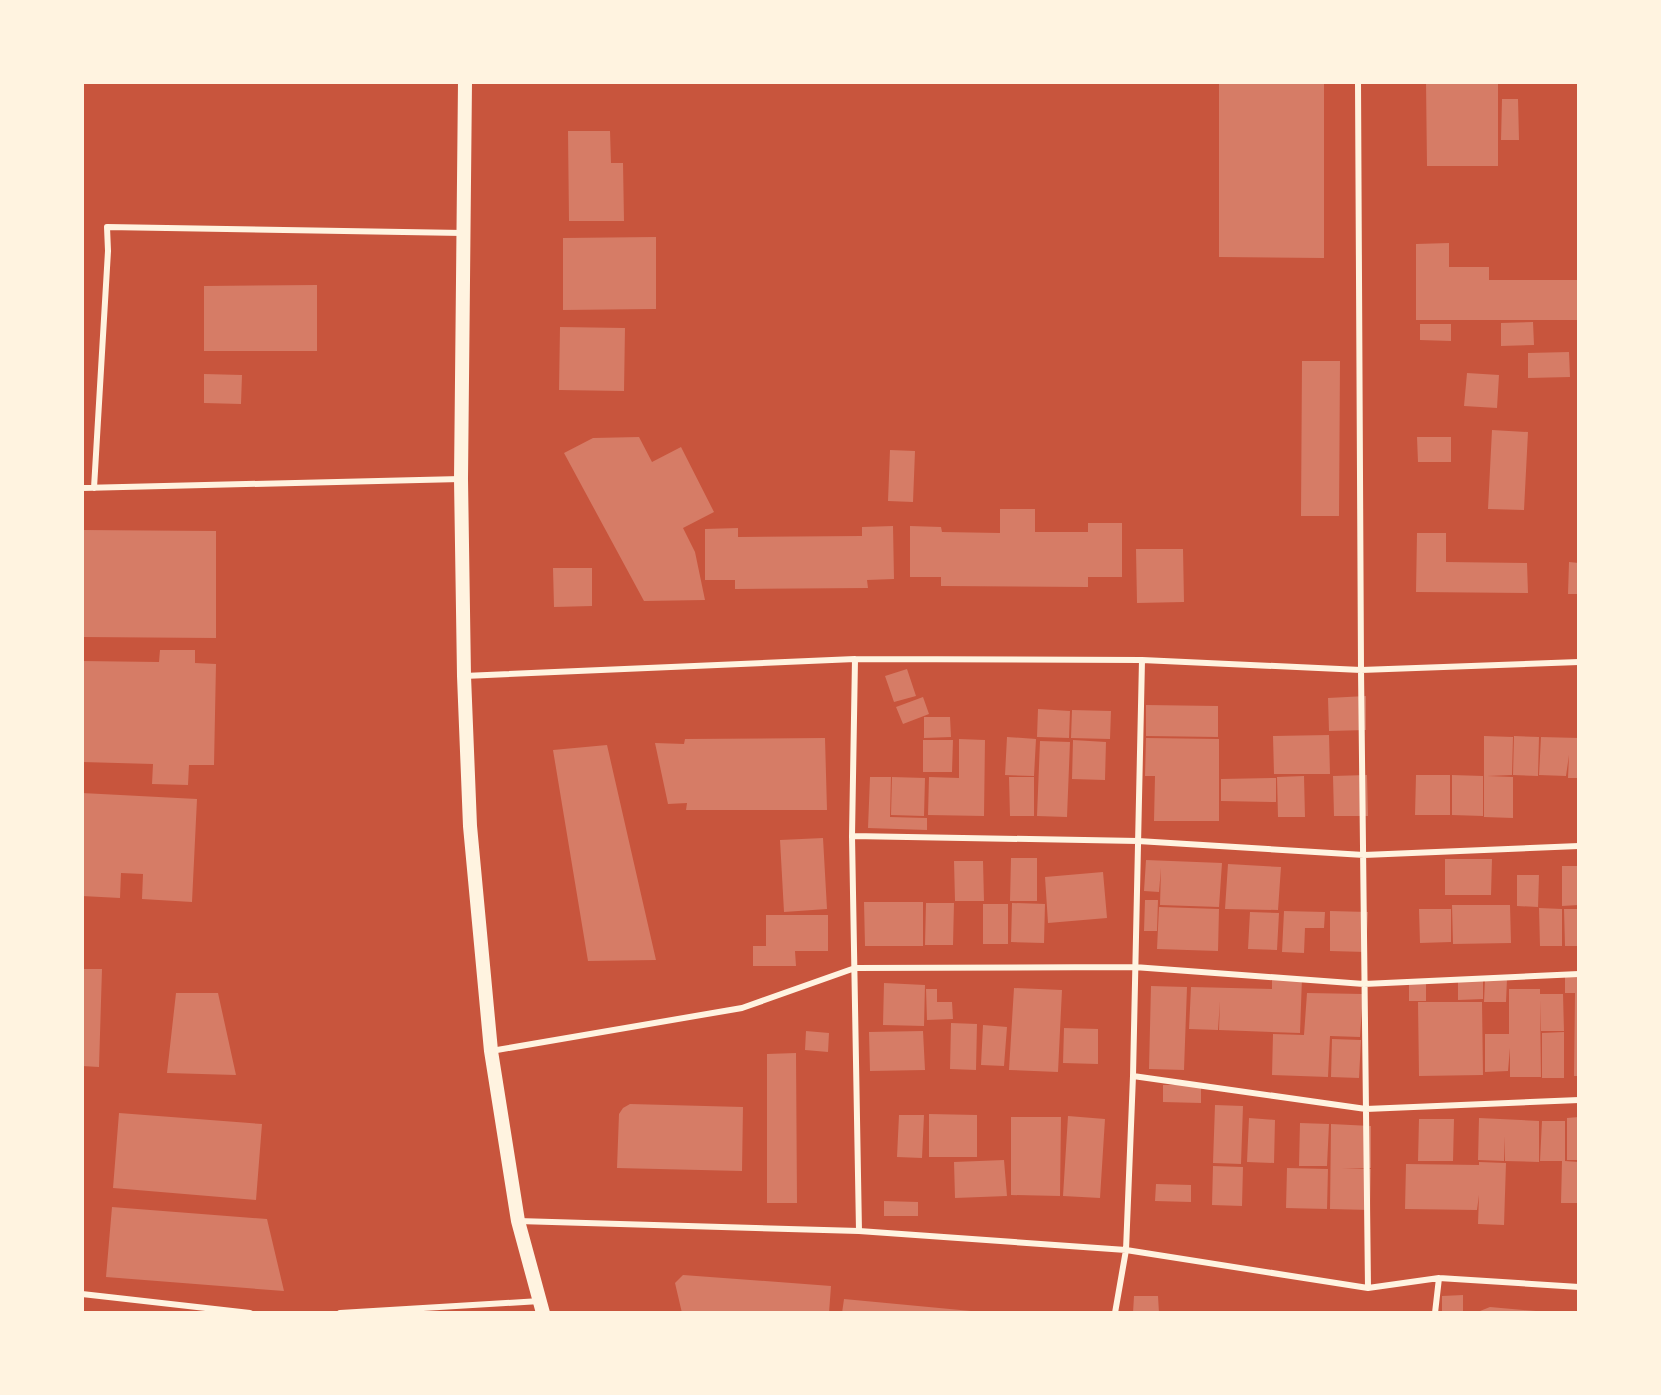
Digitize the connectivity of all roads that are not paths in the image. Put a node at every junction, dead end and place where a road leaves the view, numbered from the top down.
1 (465, 82) edge
2 (1358, 82) edge
3 (463, 233) junction
4 (461, 479) junction
5 (82, 488) edge
6 (94, 488) junction
7 (855, 659) junction
8 (1142, 660) junction
9 (1579, 662) edge
10 (1361, 670) junction
11 (464, 676) junction
12 (852, 836) junction
13 (1138, 841) junction
14 (1579, 846) edge
15 (1364, 855) junction
16 (1134, 967) junction
17 (855, 968) junction
18 (1579, 974) edge
19 (1364, 984) junction
20 (491, 1051) junction
21 (1133, 1076) junction
22 (1579, 1100) edge
23 (1366, 1109) junction
24 (518, 1221) junction
25 (859, 1231) junction
26 (1126, 1250) junction
27 (1439, 1278) junction
28 (1579, 1287) edge
29 (1368, 1288) junction
30 (82, 1294) edge
31 (541, 1307) edge
32 (250, 1313) edge
33 (340, 1313) edge
34 (1115, 1313) edge
35 (1435, 1313) edge

1 - 3 street
2 - 10 lane
3 - 4 street
3 - 6 lane
4 - 6 lane
4 - 11 street
5 - 6 lane
7 - 8 lane
7 - 11 lane
7 - 12 lane
8 - 10 lane
8 - 13 lane
9 - 10 lane
10 - 15 lane
11 - 20 street
12 - 13 lane
12 - 17 lane
13 - 15 lane
13 - 16 lane
14 - 15 lane
15 - 19 lane
16 - 17 lane
16 - 19 lane
16 - 21 lane
17 - 20 lane
17 - 25 lane
18 - 19 lane
19 - 23 lane
20 - 24 street
21 - 23 lane
21 - 26 lane
22 - 23 lane
23 - 29 lane
24 - 25 lane
24 - 31 street
25 - 26 lane
26 - 29 lane
26 - 34 lane
27 - 28 lane
27 - 29 lane
27 - 35 lane
30 - 32 lane
31 - 33 lane

